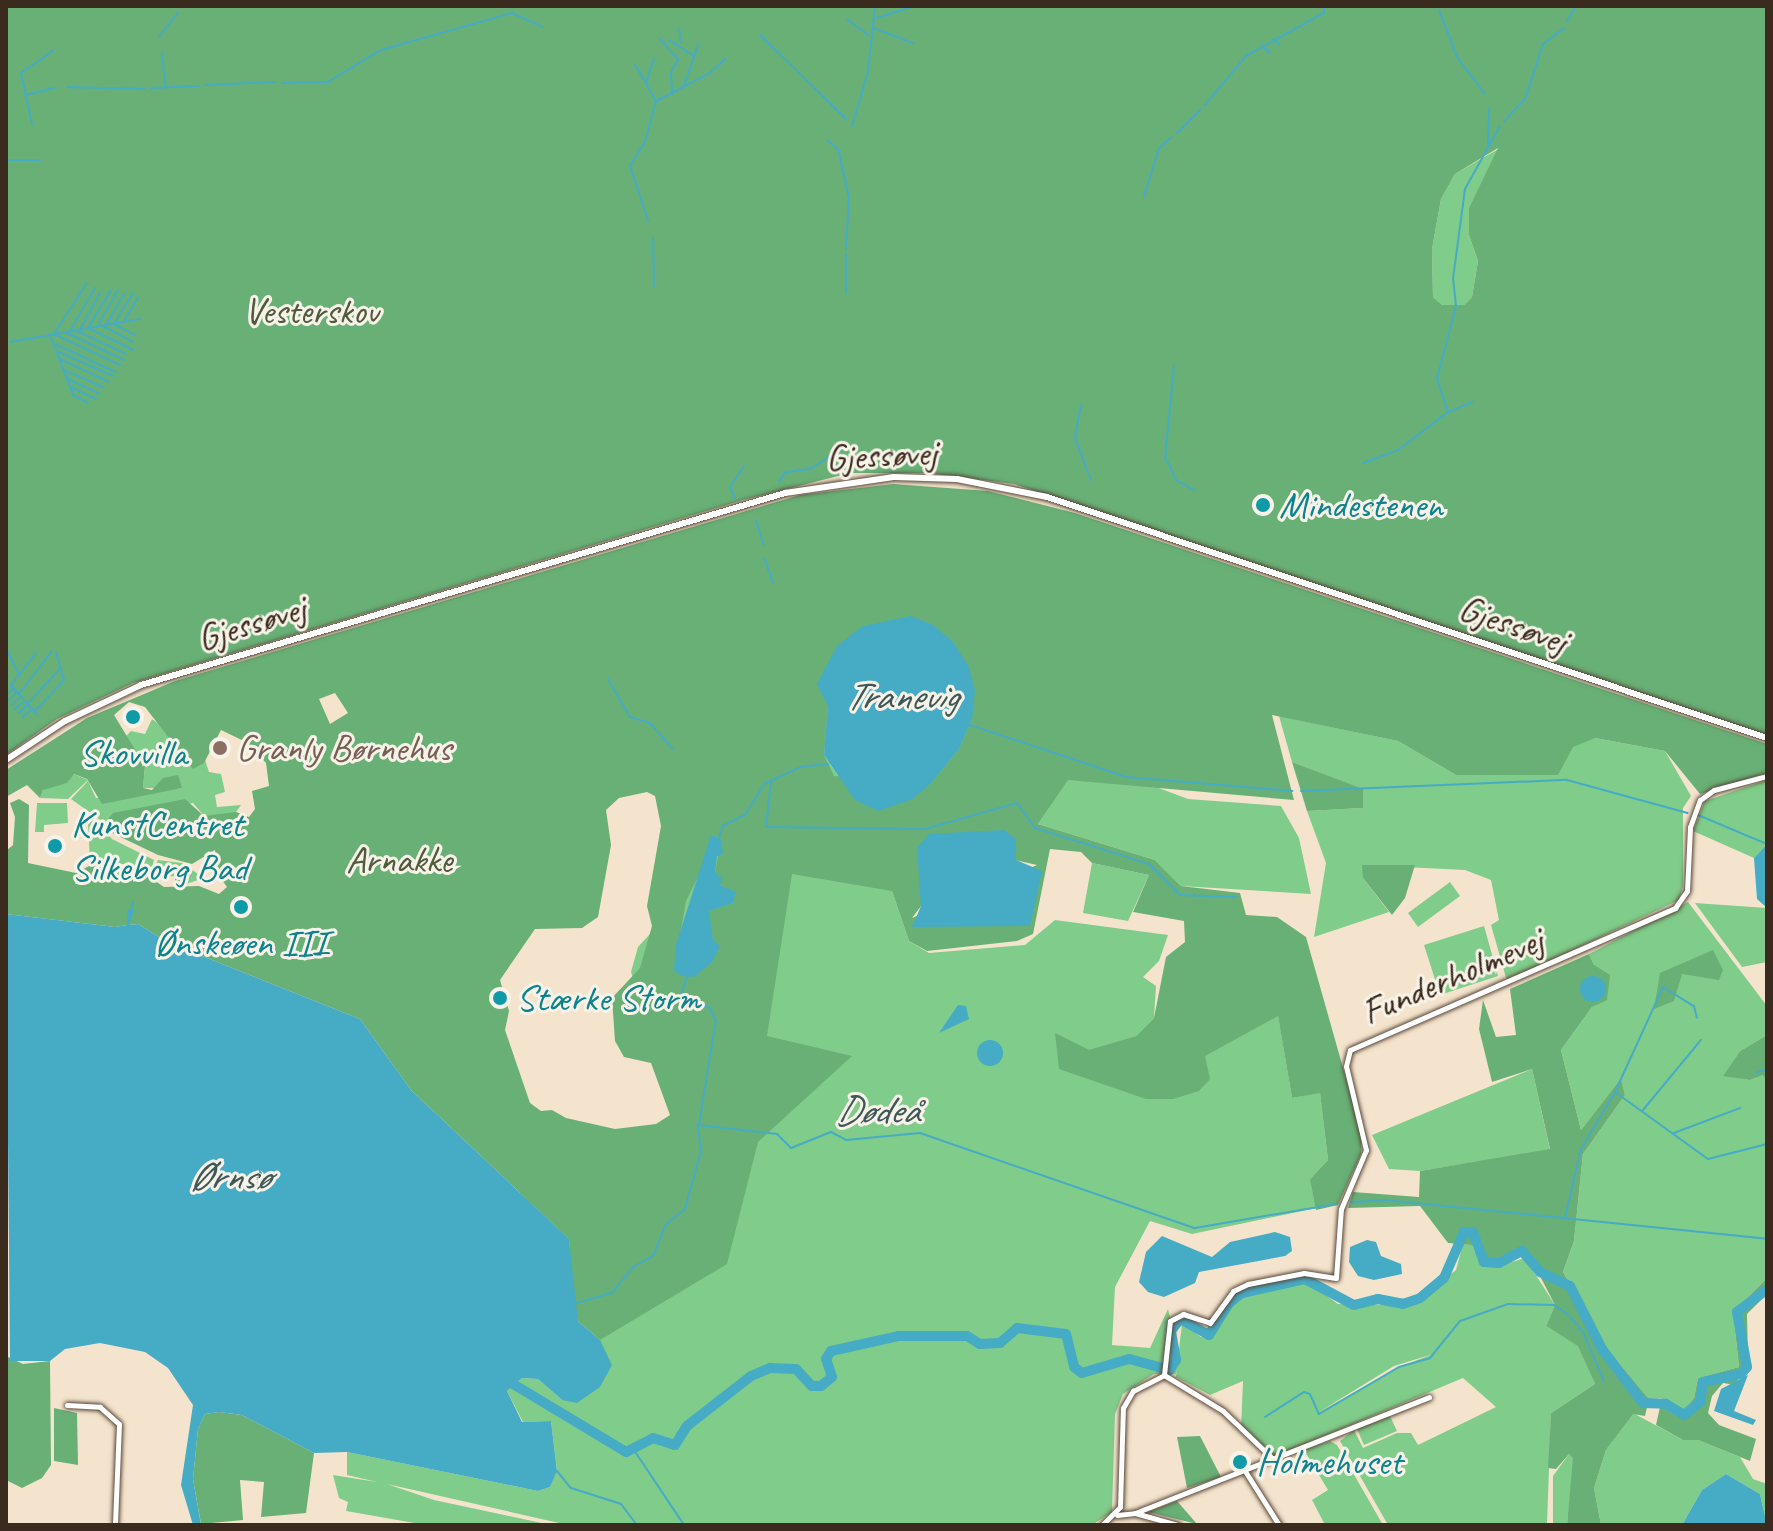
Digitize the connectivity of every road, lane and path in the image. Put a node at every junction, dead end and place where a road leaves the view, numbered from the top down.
1 (1767, 738) edge
2 (6, 760) edge
3 (1767, 776) edge
4 (1164, 1375) junction
5 (1429, 1397) dead end
6 (67, 1405) dead end
7 (1273, 1460) junction
8 (1245, 1471) junction
9 (1135, 1513) junction
10 (1116, 1515) junction
11 (115, 1525) edge
12 (1102, 1525) edge
13 (1178, 1525) edge
14 (1279, 1525) edge

1 - 2 street, Gjessøvej
3 - 4 street, Funderholmevej
4 - 7 street
4 - 10 street
5 - 7 street
6 - 11 street
7 - 8 street
8 - 9 street
8 - 14 street
9 - 10 street
9 - 13 street
10 - 12 street

